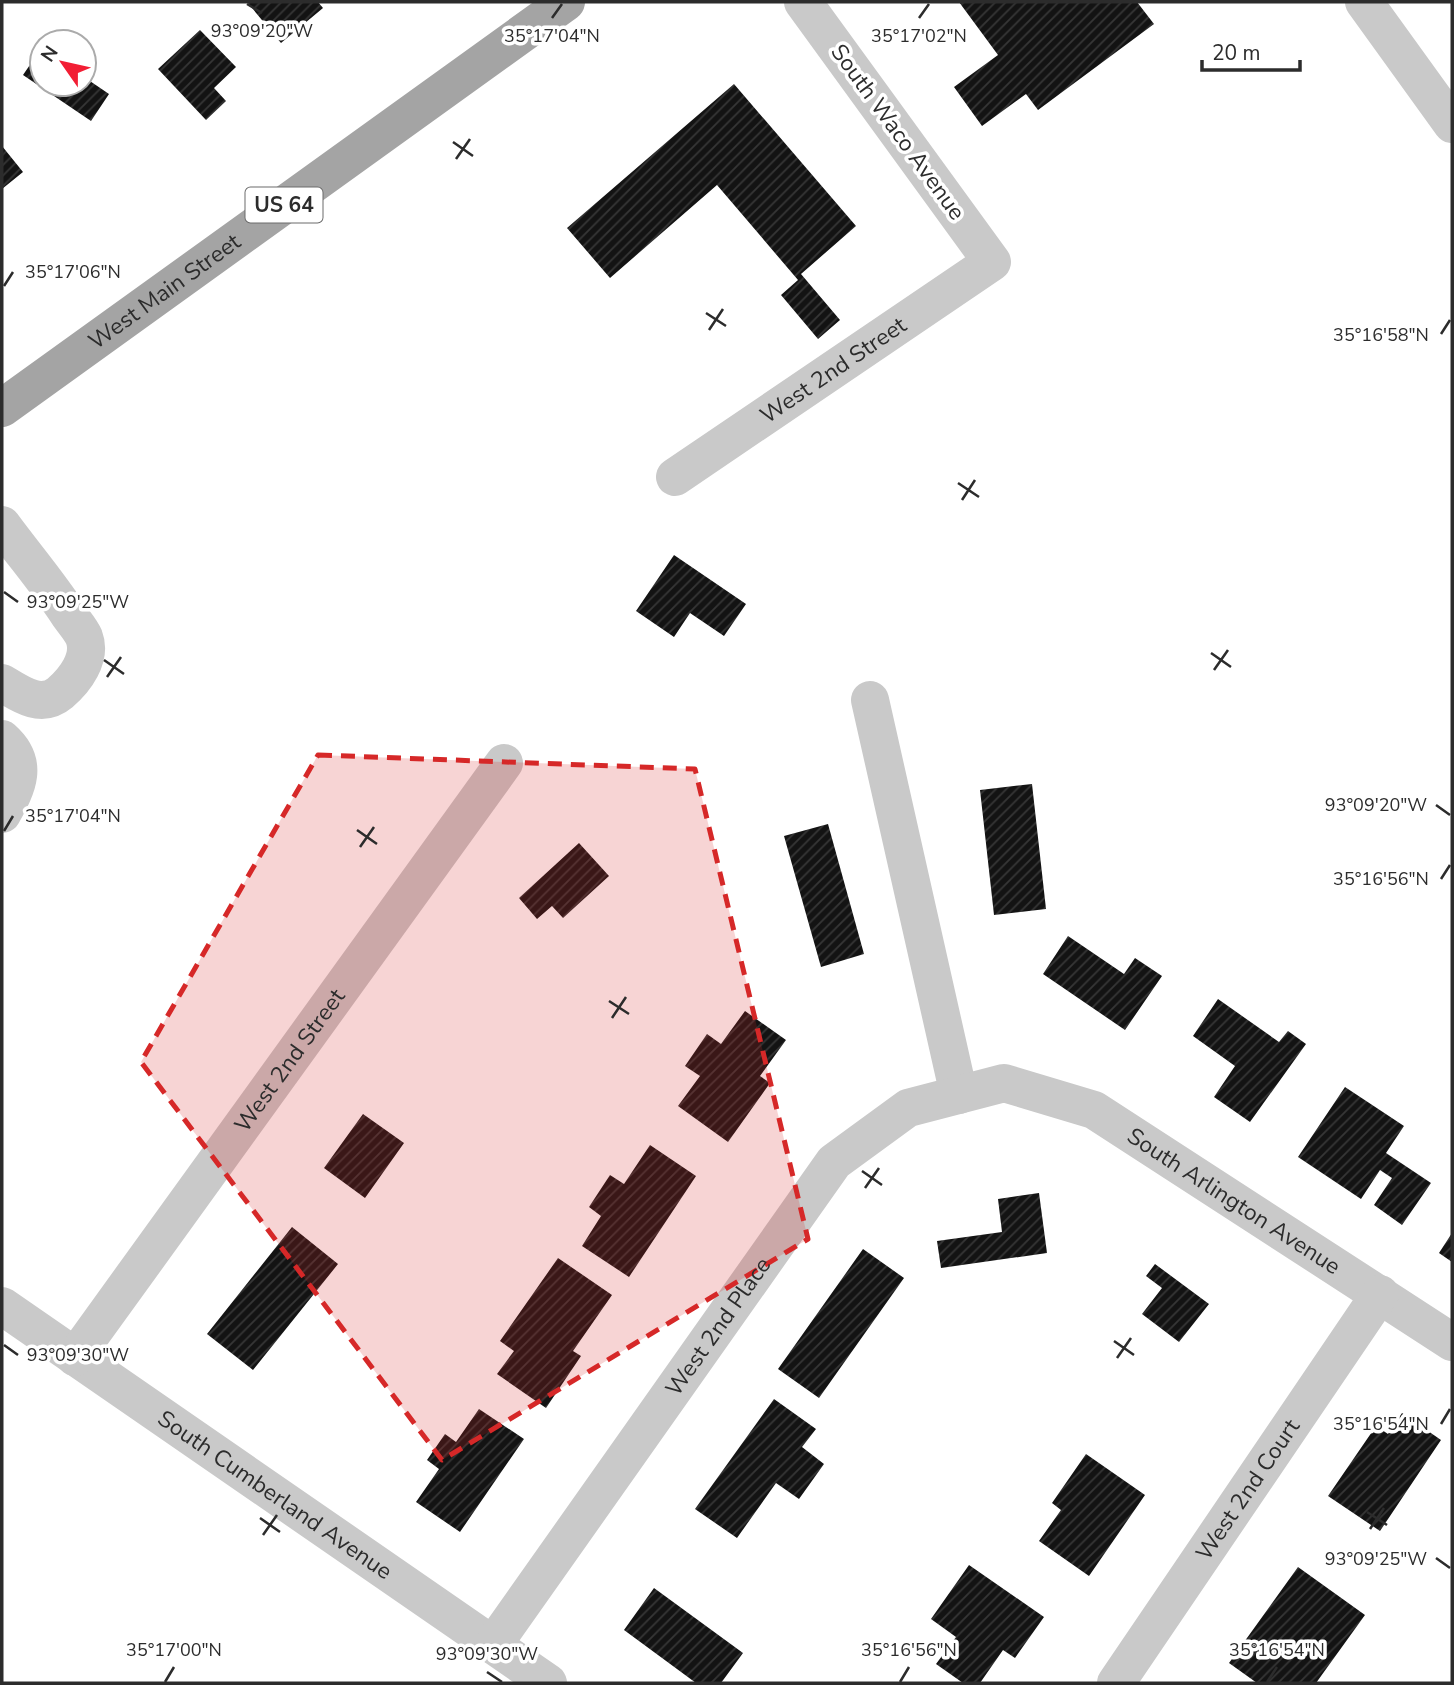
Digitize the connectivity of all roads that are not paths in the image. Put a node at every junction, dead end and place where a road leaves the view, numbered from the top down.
1 (566, 2) edge
2 (803, 2) edge
3 (1382, 8) edge
4 (1452, 124) edge
5 (992, 262) joint
6 (2, 408) edge
7 (675, 477) dead end
8 (2, 525) edge
9 (2, 683) edge
10 (870, 700) dead end
11 (2, 739) edge
12 (504, 763) dead end
13 (2, 814) edge
14 (1004, 1083) joint
15 (959, 1095) junction
16 (1380, 1294) junction
17 (2, 1306) edge
18 (1452, 1342) edge
19 (75, 1357) junction
20 (493, 1646) junction
21 (548, 1683) edge
22 (1116, 1683) edge

1 - 6 main road, West Main Street / US 64
2 - 5 street, South Waco Avenue
3 - 4 street
5 - 7 street, West 2nd Street
8 - 9 street
10 - 15 street
11 - 13 street
12 - 19 street, West 2nd Street
14 - 15 street, West 2nd Place
14 - 16 street, South Arlington Avenue
15 - 20 street, West 2nd Place
16 - 18 street, South Arlington Avenue
16 - 22 street, West 2nd Court
17 - 19 street, South Cumberland Avenue
19 - 20 street, South Cumberland Avenue
20 - 21 street, South Cumberland Avenue

